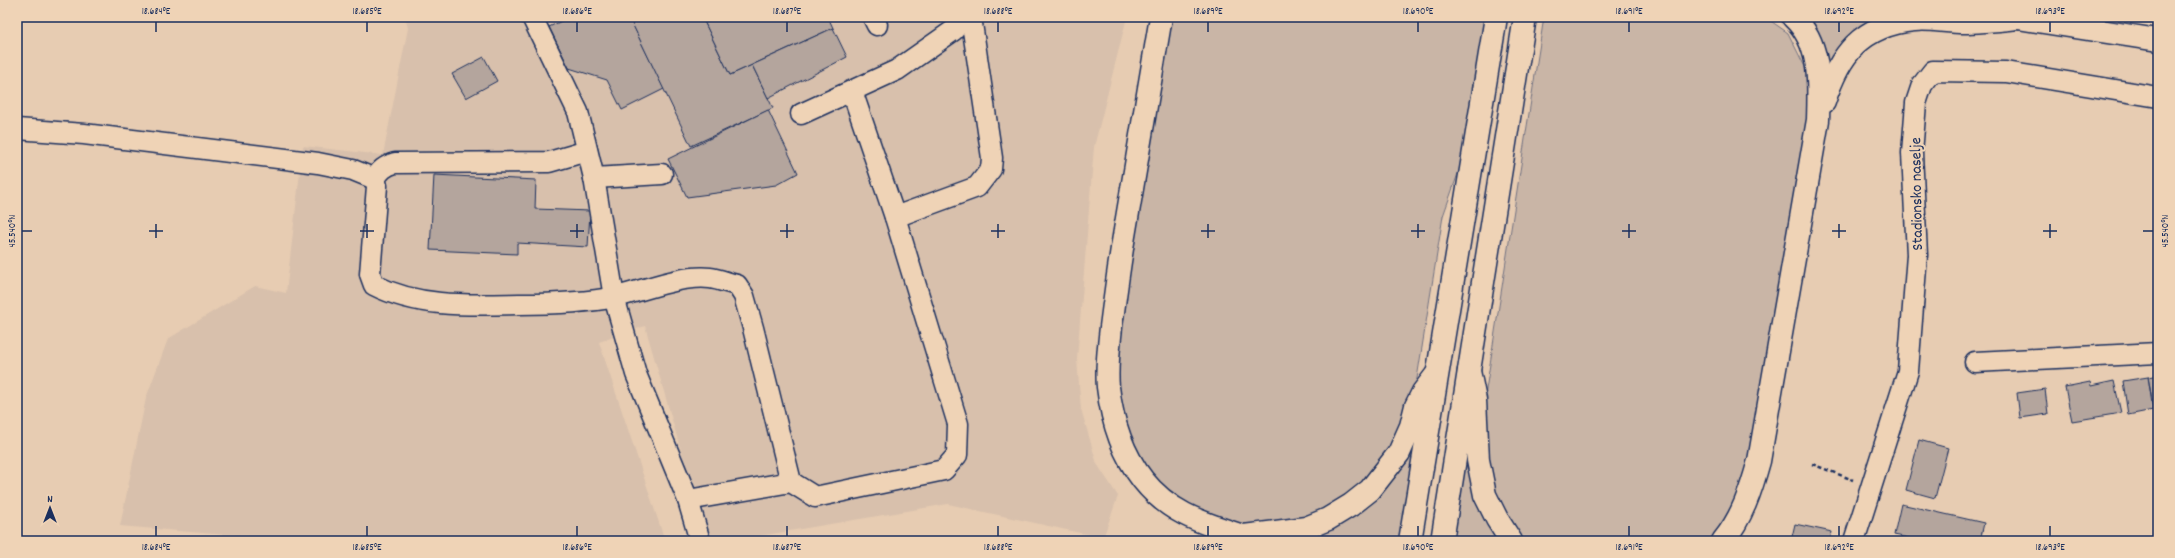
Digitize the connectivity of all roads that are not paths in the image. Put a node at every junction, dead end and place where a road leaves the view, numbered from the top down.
1 (532, 17) edge
2 (962, 17) edge
3 (971, 17) edge
4 (1161, 17) edge
5 (1496, 17) edge
6 (1525, 17) edge
7 (1793, 17) edge
8 (2015, 17) edge
9 (2158, 40) edge
10 (852, 91) junction
11 (2158, 97) edge
12 (801, 114) dead end
13 (1818, 120) junction
14 (17, 129) edge
15 (587, 150) junction
16 (662, 174) dead end
17 (594, 178) junction
18 (374, 179) junction
19 (895, 217) junction
20 (614, 297) junction
21 (2158, 353) edge
22 (1975, 362) dead end
23 (1469, 371) junction
24 (1436, 375) junction
25 (791, 482) junction
26 (688, 500) junction
27 (1250, 539) edge
28 (700, 541) edge
29 (1410, 541) edge
30 (1442, 541) edge
31 (1511, 541) edge
32 (1723, 541) edge
33 (1854, 541) edge

1 - 15 street
2 - 10 street
3 - 19 street
4 - 27 main road
5 - 24 main road
6 - 23 main road
7 - 13 main road
8 - 9 main road
8 - 13 main road
10 - 12 street
10 - 19 street
11 - 33 street, Stadionsko naselje
13 - 32 main road
14 - 18 street
15 - 17 street
15 - 18 street
16 - 17 street
17 - 20 street
18 - 20 street
19 - 25 street
20 - 25 street
20 - 26 street
21 - 22 street
23 - 30 main road
23 - 31 main road
24 - 27 main road
24 - 29 main road
25 - 26 street
26 - 28 street

